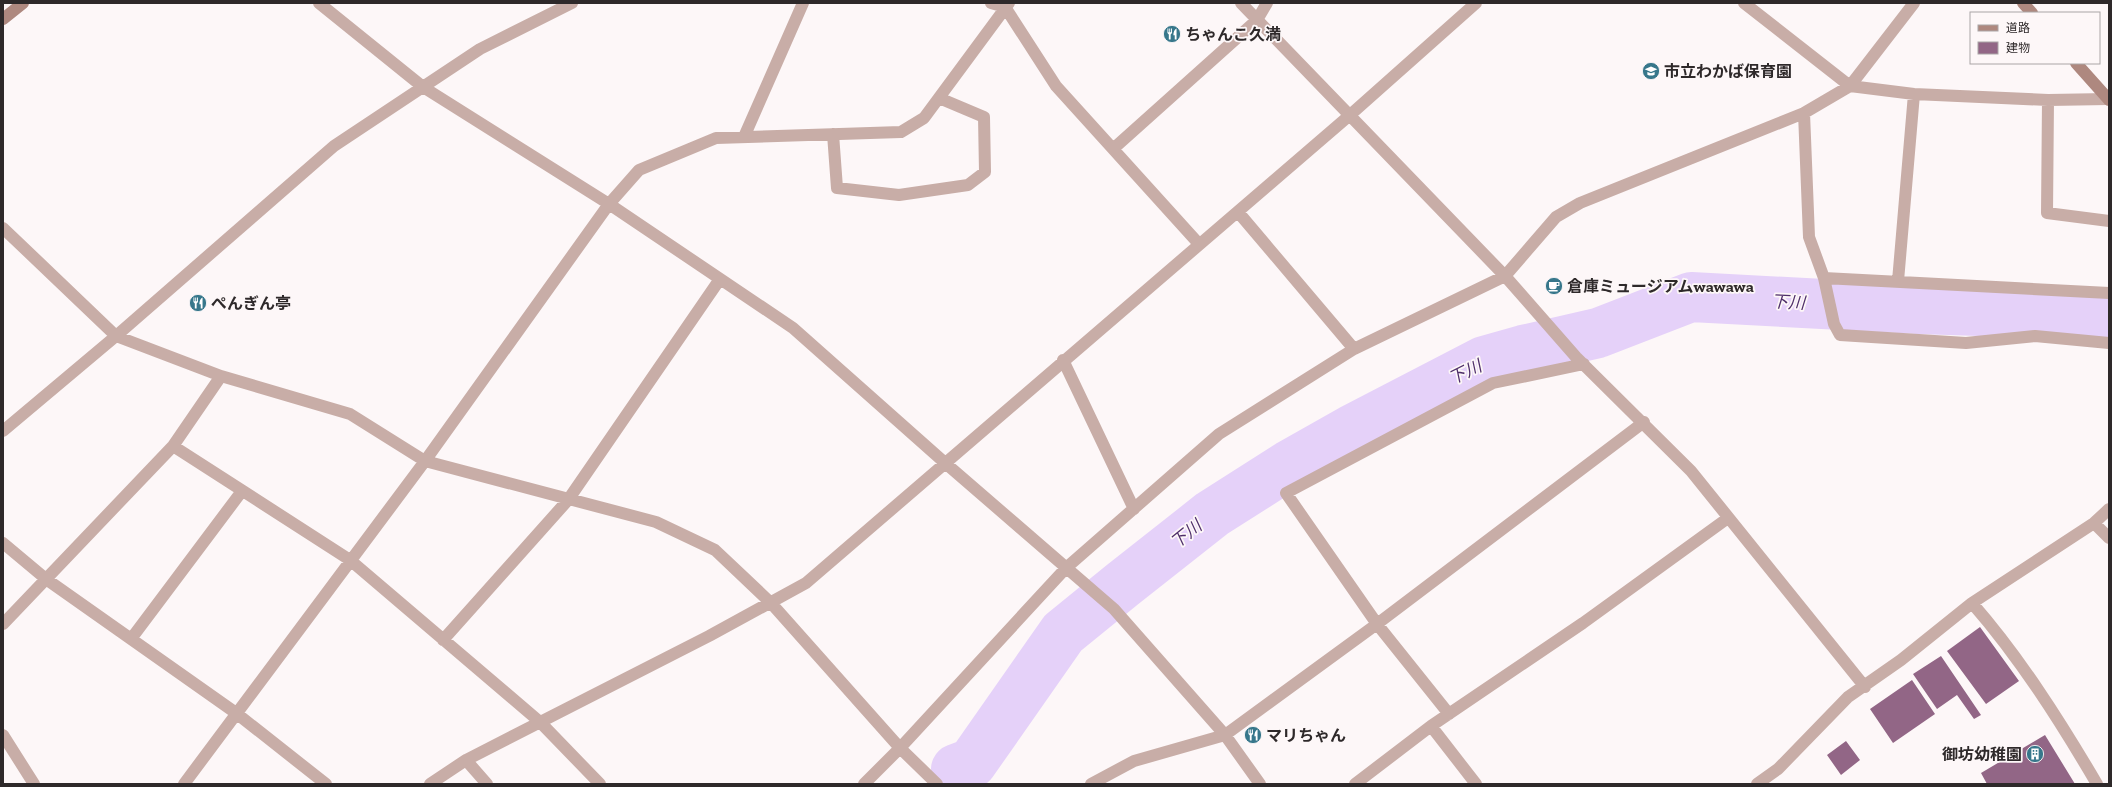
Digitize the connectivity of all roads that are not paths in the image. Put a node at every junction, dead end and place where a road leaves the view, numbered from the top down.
1 (23, 3) edge
2 (319, 3) edge
3 (572, 3) edge
4 (803, 3) edge
5 (991, 3) edge
6 (1240, 3) edge
7 (1267, 3) edge
8 (1476, 3) edge
9 (1744, 3) edge
10 (1914, 3) edge
11 (2023, 3) edge
12 (1007, 5) edge
13 (2031, 12) edge
14 (3, 19) edge
15 (1257, 20) junction
16 (2077, 64) edge
17 (1850, 86) junction
18 (423, 87) junction
19 (1914, 94) junction
20 (939, 98) junction
21 (2048, 100) junction
22 (2109, 100) edge
23 (1804, 113) junction
24 (1350, 115) junction
25 (833, 134) junction
26 (744, 137) junction
27 (1113, 149) junction
28 (609, 204) junction
29 (1238, 212) junction
30 (2109, 221) edge
31 (3, 228) edge
32 (1199, 244) junction
33 (1505, 276) junction
34 (720, 279) junction
35 (1898, 281) junction
36 (1825, 283) junction
37 (2109, 293) edge
38 (116, 336) junction
39 (2109, 343) edge
40 (1354, 349) junction
41 (1063, 360) junction
42 (1580, 360) junction
43 (221, 376) junction
44 (1644, 422) junction
45 (3, 431) edge
46 (173, 446) junction
47 (425, 461) junction
48 (944, 462) junction
49 (242, 491) junction
50 (568, 500) junction
51 (1134, 510) junction
52 (2109, 510) edge
53 (1728, 518) junction
54 (2094, 523) junction
55 (2109, 538) edge
56 (3, 543) edge
57 (350, 560) junction
58 (1066, 568) junction
59 (46, 579) junction
60 (771, 603) junction
61 (1972, 603) junction
62 (3, 624) edge
63 (1377, 624) junction
64 (131, 639) junction
65 (443, 640) junction
66 (1865, 687) junction
67 (236, 713) junction
68 (1449, 714) junction
69 (540, 722) junction
70 (1431, 726) junction
71 (3, 735) edge
72 (1225, 735) junction
73 (900, 748) junction
74 (466, 760) junction
75 (34, 784) edge
76 (184, 784) edge
77 (326, 784) edge
78 (430, 784) edge
79 (487, 784) edge
80 (600, 784) edge
81 (864, 784) edge
82 (937, 784) edge
83 (1091, 784) edge
84 (1260, 784) edge
85 (1355, 784) edge
86 (1476, 784) edge
87 (1757, 784) edge
88 (2098, 784) edge

1 - 14 street
2 - 18 street
3 - 18 street
4 - 26 street
5 - 12 street
6 - 15 street
7 - 15 street
8 - 24 street
9 - 17 street
10 - 17 street
11 - 13 street
12 - 20 street
12 - 27 street
15 - 24 street
15 - 27 street
16 - 22 street
17 - 19 street
17 - 23 street
18 - 28 street
18 - 38 street
19 - 21 street
19 - 35 street
20 - 25 street
20 - 25 street
21 - 22 street
21 - 30 street
23 - 33 street
23 - 36 street
24 - 29 street
24 - 33 street
25 - 26 street
26 - 28 street
27 - 32 street
28 - 34 street
28 - 47 street
29 - 32 street
29 - 40 street
31 - 38 street
32 - 41 street
33 - 40 street
33 - 42 street
34 - 48 street
34 - 50 street
35 - 36 street
35 - 37 street
36 - 39 street
38 - 43 street
38 - 45 street
40 - 51 street
41 - 48 street
41 - 51 street
42 - 44 street
42 - 63 street
43 - 46 street
43 - 47 street
44 - 53 street
44 - 63 street
46 - 49 street
46 - 59 street
47 - 50 street
47 - 57 street
48 - 58 street
48 - 60 street
49 - 57 street
49 - 64 street
50 - 60 street
50 - 65 street
51 - 58 street
52 - 54 street
53 - 66 street
53 - 68 street
54 - 55 street
54 - 61 street
56 - 59 street
57 - 65 street
57 - 67 street
58 - 72 street
58 - 73 street
59 - 62 street
59 - 64 street
60 - 69 street
60 - 73 street
61 - 66 street
61 - 88 street
63 - 68 street
63 - 72 street
64 - 67 street
65 - 69 street
66 - 87 street
67 - 76 street
67 - 77 street
68 - 70 street
69 - 74 street
69 - 80 street
70 - 85 street
70 - 86 street
71 - 75 street
72 - 83 street
72 - 84 street
73 - 81 street
73 - 82 street
74 - 78 street
74 - 79 street

